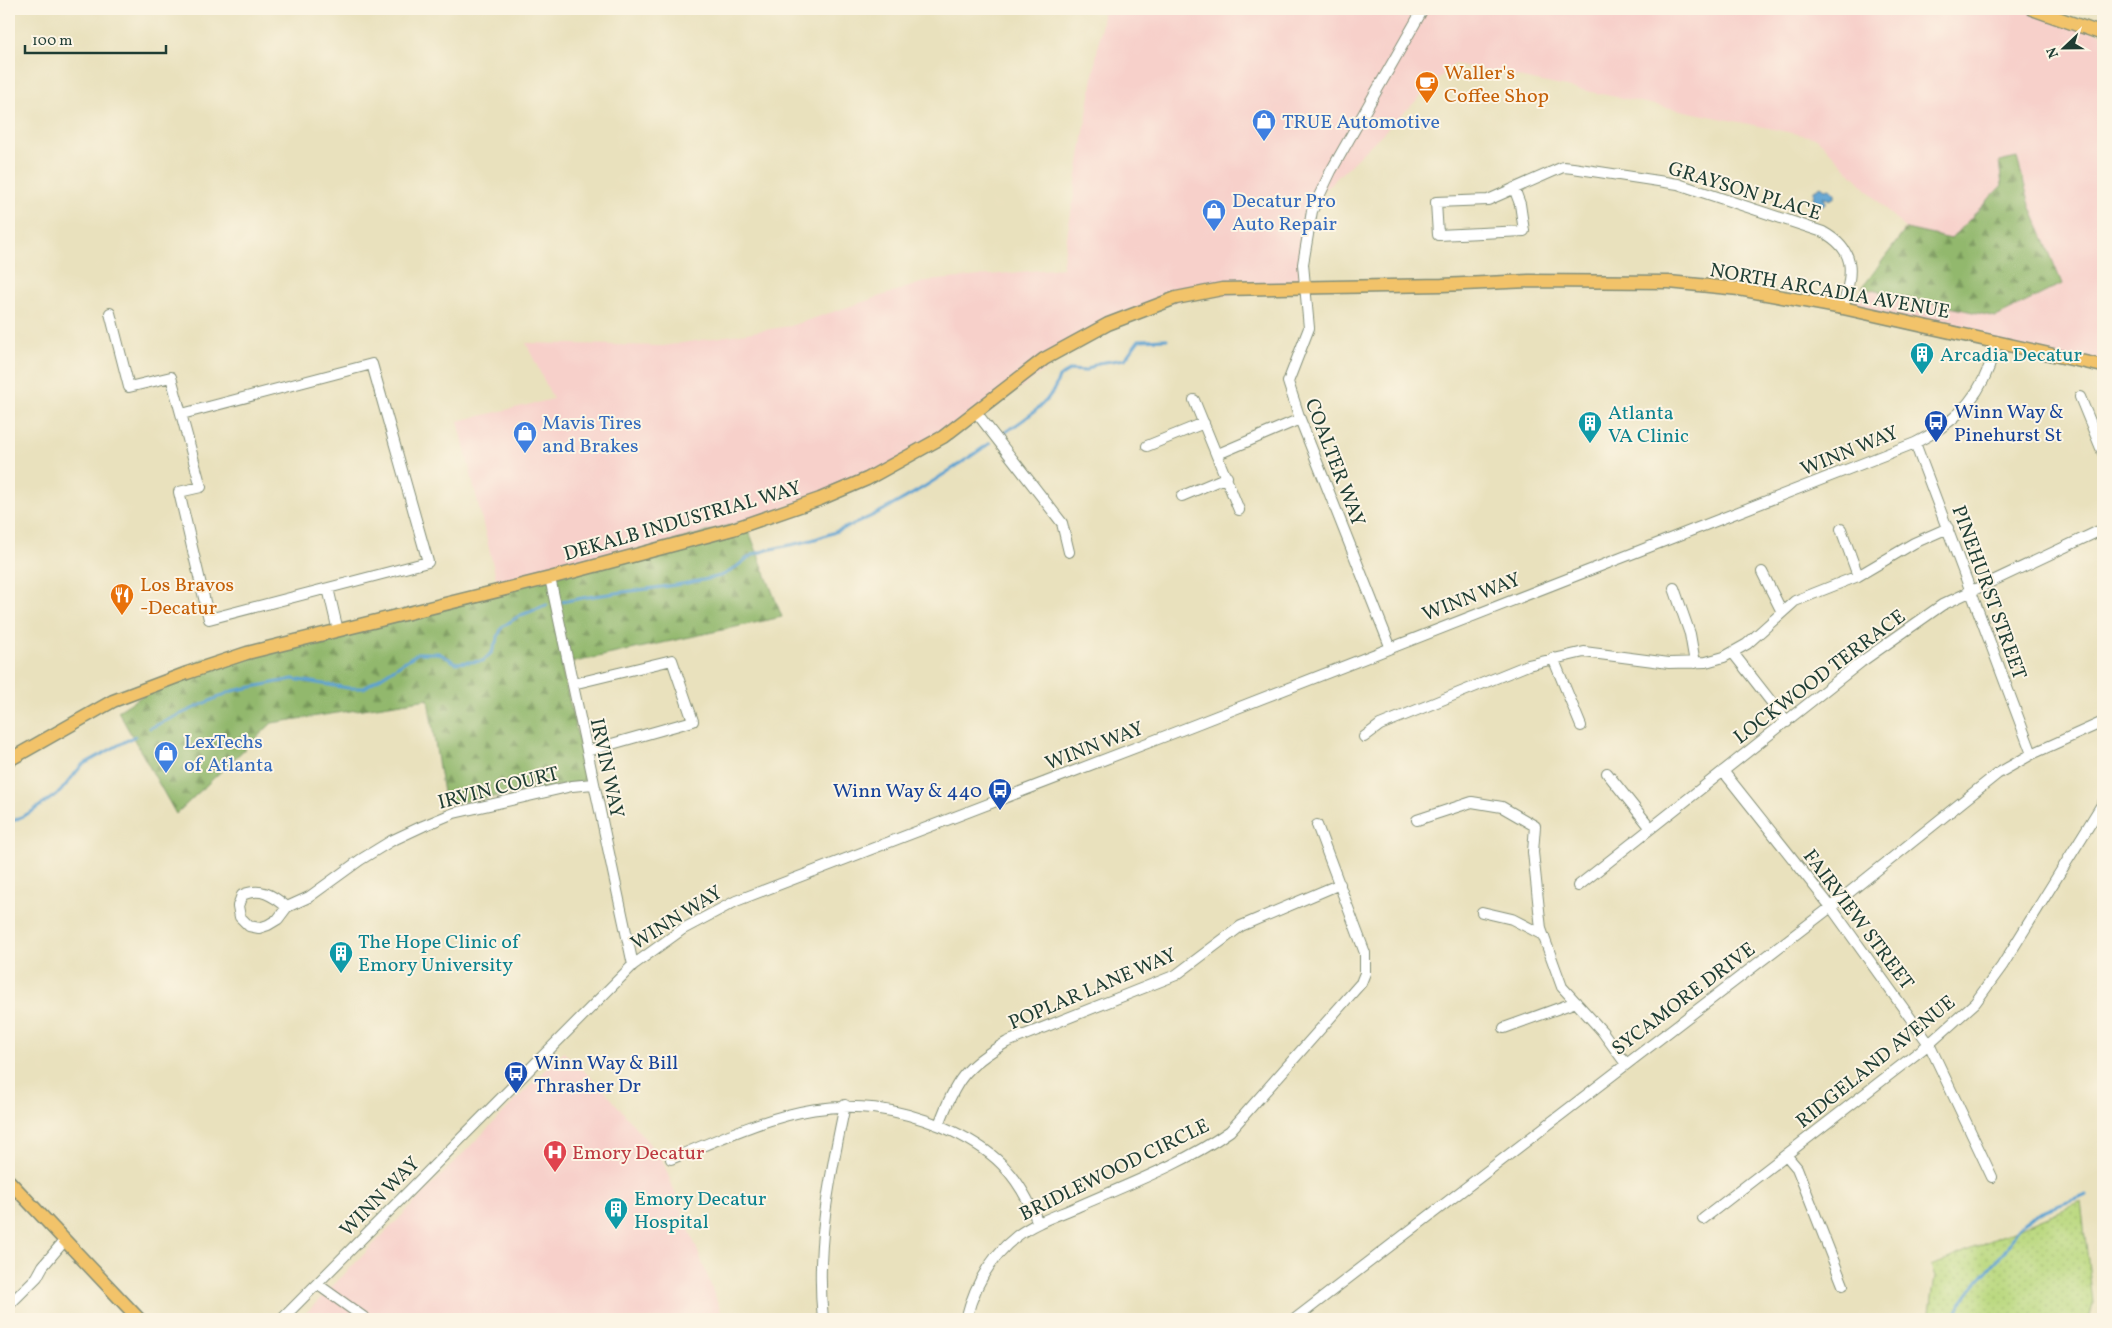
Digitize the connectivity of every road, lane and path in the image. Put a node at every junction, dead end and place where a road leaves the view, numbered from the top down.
1 (1423, 9) edge
2 (2032, 9) edge
3 (2103, 34) edge
4 (1514, 188) junction
5 (1306, 287) junction
6 (1843, 308) junction
7 (110, 313) dead end
8 (1996, 341) junction
9 (2103, 366) edge
10 (2080, 397) dead end
11 (1194, 400) dead end
12 (976, 412) junction
13 (182, 414) junction
14 (1300, 419) junction
15 (1204, 423) junction
16 (1914, 443) junction
17 (1147, 446) dead end
18 (2103, 453) edge
19 (1218, 454) junction
20 (1227, 477) junction
21 (1182, 496) dead end
22 (1239, 510) dead end
23 (1948, 528) junction
24 (1841, 529) dead end
25 (2103, 529) edge
26 (1069, 552) dead end
27 (1762, 572) dead end
28 (1858, 576) junction
29 (550, 578) junction
30 (328, 588) junction
31 (1674, 588) dead end
32 (1970, 590) junction
33 (1782, 612) junction
34 (338, 630) junction
35 (1390, 646) junction
36 (1733, 653) junction
37 (1553, 658) junction
38 (1695, 663) junction
39 (573, 684) junction
40 (1787, 722) junction
41 (2103, 722) edge
42 (1581, 726) dead end
43 (1364, 737) dead end
44 (587, 750) junction
45 (2032, 754) junction
46 (9, 760) edge
47 (1724, 771) junction
48 (1607, 773) dead end
49 (593, 784) junction
50 (2103, 803) edge
51 (1417, 820) dead end
52 (1316, 825) dead end
53 (1650, 827) junction
54 (1340, 884) junction
55 (1578, 886) dead end
56 (1831, 907) junction
57 (287, 908) junction
58 (1482, 912) dead end
59 (1543, 935) junction
60 (633, 965) junction
61 (1576, 1002) junction
62 (1504, 1028) dead end
63 (1929, 1044) junction
64 (1626, 1064) junction
65 (845, 1105) junction
66 (939, 1126) junction
67 (1786, 1155) junction
68 (671, 1158) dead end
69 (1992, 1177) dead end
70 (9, 1181) edge
71 (1703, 1218) dead end
72 (1038, 1223) junction
73 (65, 1240) junction
74 (317, 1284) junction
75 (1843, 1284) dead end
76 (9, 1305) edge
77 (139, 1319) edge
78 (282, 1319) edge
79 (366, 1319) edge
80 (823, 1319) edge
81 (966, 1319) edge
82 (1295, 1319) edge

1 - 5 street
2 - 3 main road
4 - 4 street, GRAYSON PLACE
4 - 6 street, GRAYSON PLACE
5 - 6 main road, NORTH ARCADIA AVENUE
5 - 12 main road, DEKALB INDUSTRIAL WAY
5 - 14 street, COALTER WAY
6 - 8 main road, NORTH ARCADIA AVENUE
7 - 13 street
8 - 9 main road, NORTH ARCADIA AVENUE
8 - 16 street, WINN WAY
10 - 18 street
11 - 15 street
12 - 26 street
12 - 29 main road, DEKALB INDUSTRIAL WAY
13 - 30 street
13 - 30 street
14 - 19 street
14 - 35 street, COALTER WAY
15 - 17 street
15 - 19 street
16 - 23 street, PINEHURST STREET
16 - 35 street, WINN WAY
19 - 20 street
20 - 21 street
20 - 22 street
23 - 28 street
23 - 32 street, PINEHURST STREET
24 - 28 street
25 - 32 street, LOCKWOOD TERRACE
27 - 33 street
28 - 33 street
29 - 34 main road, DEKALB INDUSTRIAL WAY
29 - 39 street, IRVIN WAY
30 - 34 street
31 - 38 street
32 - 40 street, LOCKWOOD TERRACE
32 - 45 street, PINEHURST STREET
33 - 36 street
34 - 46 main road, DEKALB INDUSTRIAL WAY
35 - 60 street, WINN WAY
36 - 38 street
36 - 40 street
37 - 38 street
37 - 42 street
37 - 43 street
39 - 44 street, IRVIN WAY
39 - 44 street
40 - 47 street, LOCKWOOD TERRACE
41 - 45 street, SYCAMORE DRIVE
44 - 49 street, IRVIN WAY
45 - 56 street, SYCAMORE DRIVE
47 - 53 street, LOCKWOOD TERRACE
47 - 56 street, FAIRVIEW STREET
48 - 53 street
49 - 57 street, IRVIN COURT
49 - 60 street, IRVIN WAY
50 - 63 street, RIDGELAND AVENUE
51 - 59 street
52 - 54 street, BRIDLEWOOD CIRCLE
53 - 55 street, LOCKWOOD TERRACE
54 - 66 street, POPLAR LANE WAY
54 - 72 street, BRIDLEWOOD CIRCLE
56 - 63 street, FAIRVIEW STREET
56 - 64 street, SYCAMORE DRIVE
57 - 57 street, IRVIN COURT
58 - 59 street
59 - 61 street
60 - 74 street, WINN WAY
61 - 62 street
61 - 64 street
63 - 67 street, RIDGELAND AVENUE
63 - 69 street, FAIRVIEW STREET
64 - 82 street, SYCAMORE DRIVE
65 - 66 street
65 - 68 street
65 - 80 street
66 - 72 street
67 - 71 street, RIDGELAND AVENUE
67 - 75 street
70 - 73 main road
72 - 81 street, BRIDLEWOOD CIRCLE
73 - 76 street
73 - 77 main road
74 - 78 street, WINN WAY
74 - 79 street

